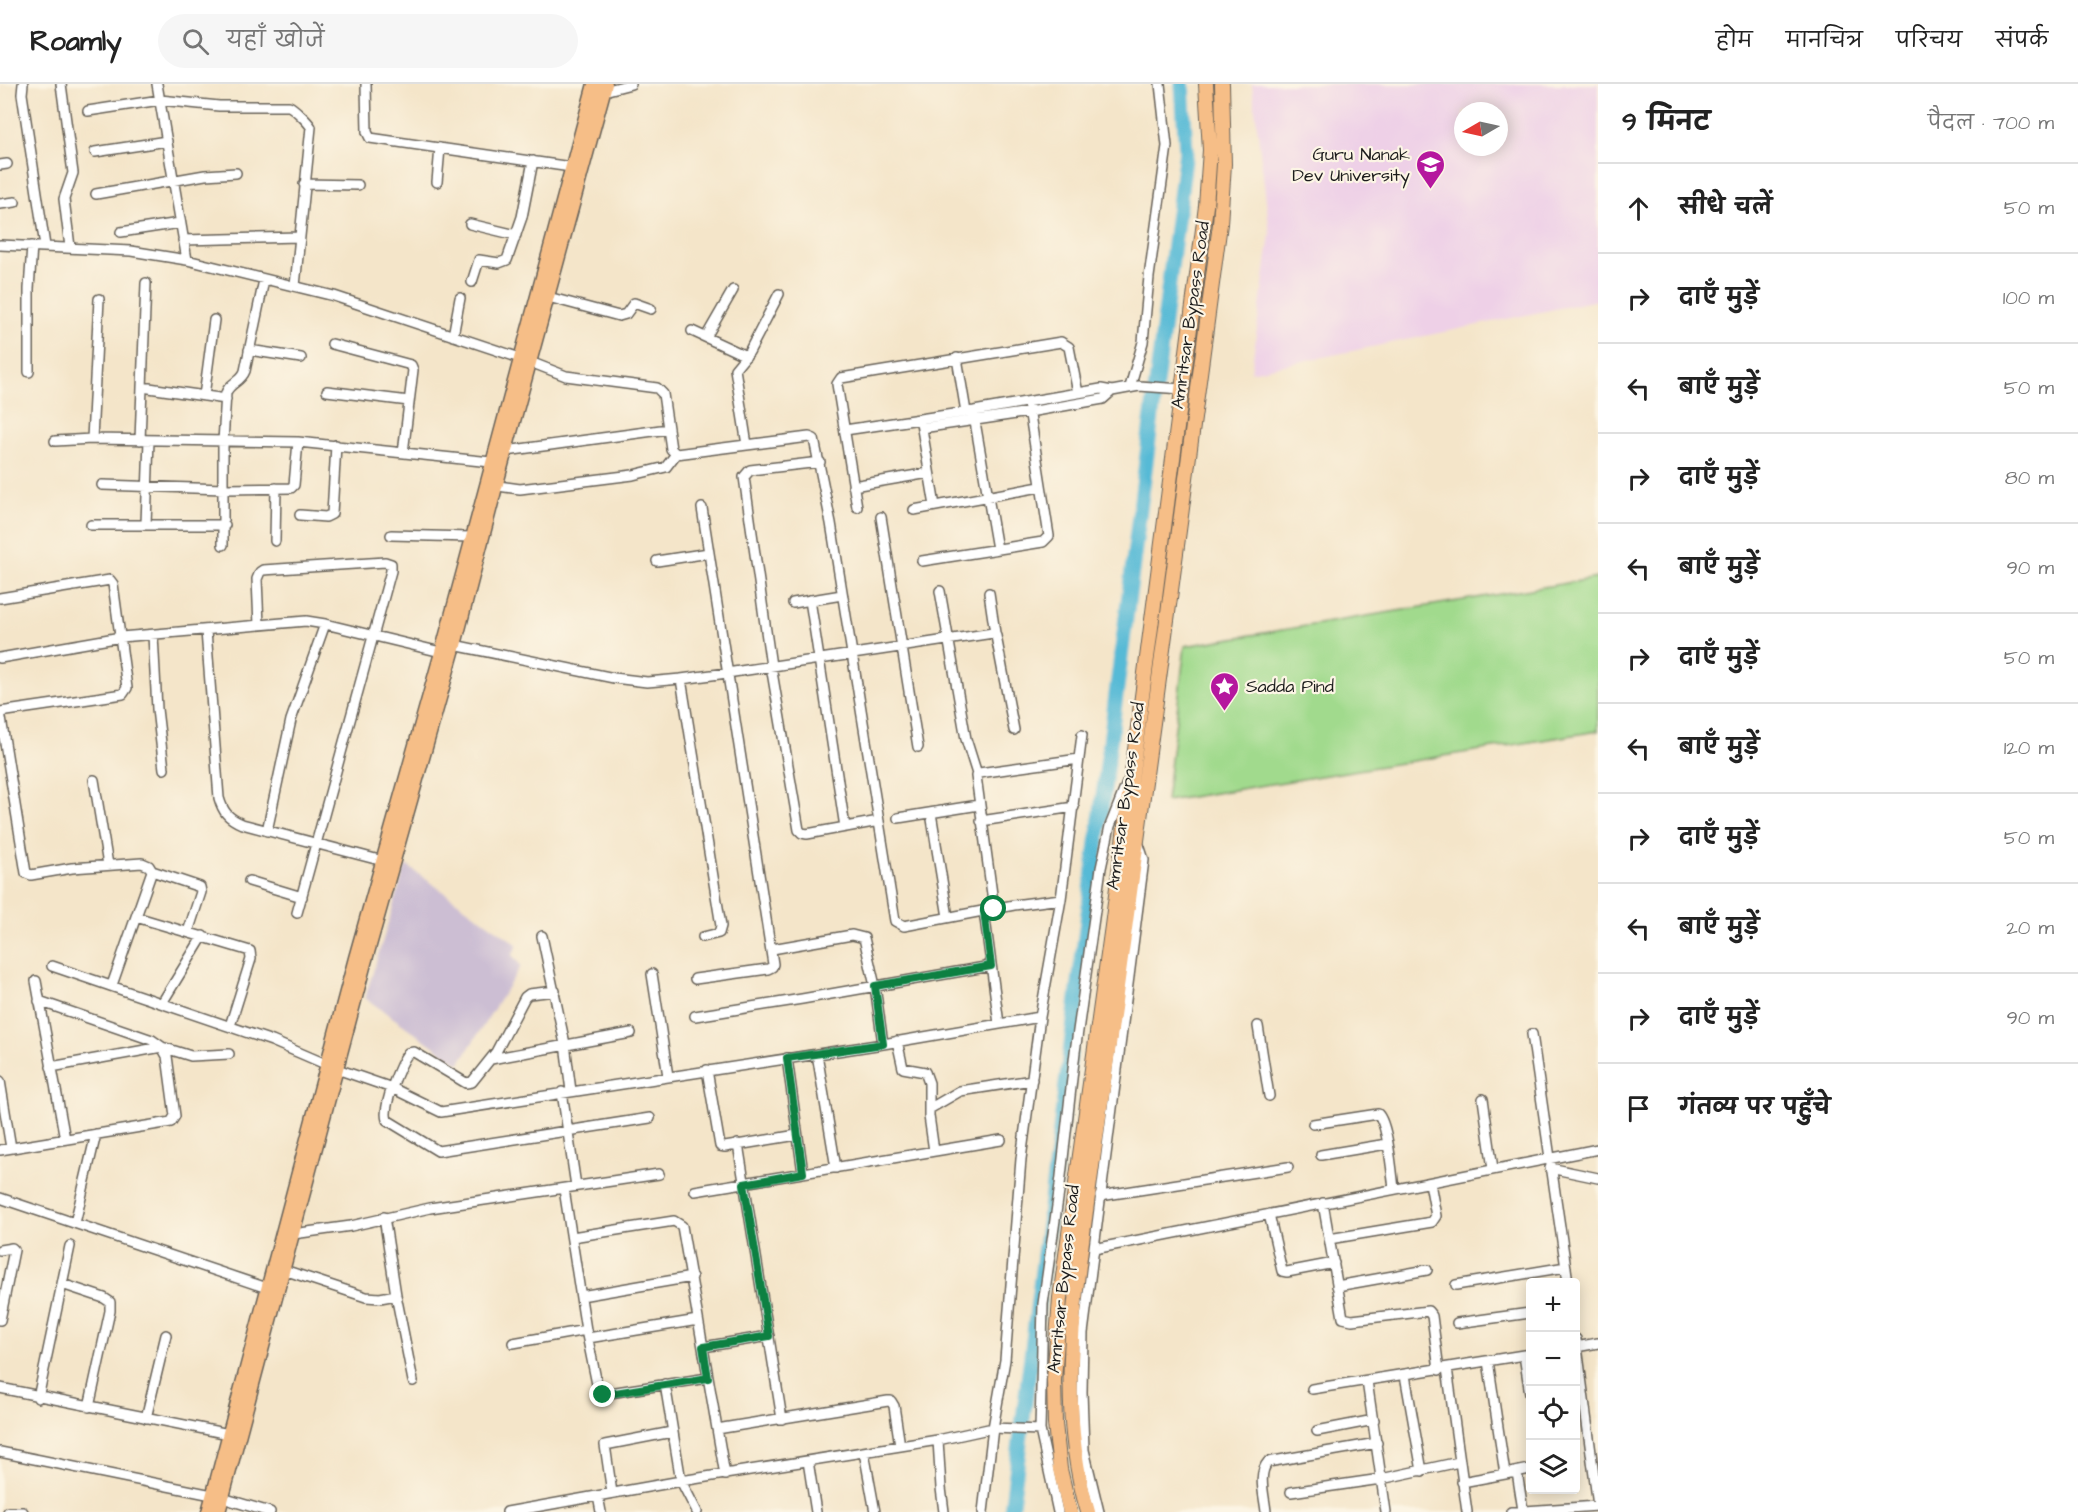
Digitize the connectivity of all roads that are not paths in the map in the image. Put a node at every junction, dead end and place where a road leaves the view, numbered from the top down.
1 (23, 84) edge
2 (61, 84) edge
3 (157, 84) edge
4 (366, 84) edge
5 (631, 84) edge
6 (1160, 84) edge
7 (1206, 84) edge
8 (1222, 84) edge
9 (602, 86) edge
10 (160, 100) junction
11 (88, 111) dead end
12 (167, 141) junction
13 (440, 148) junction
14 (95, 153) dead end
15 (533, 161) junction
16 (577, 168) junction
17 (236, 173) dead end
18 (173, 180) junction
19 (437, 182) dead end
20 (304, 184) junction
21 (358, 185) dead end
22 (96, 194) dead end
23 (15, 202) dead end
24 (0, 204) edge
25 (180, 222) junction
26 (470, 224) dead end
27 (121, 232) dead end
28 (516, 235) junction
29 (300, 237) junction
30 (183, 240) junction
31 (0, 245) edge
32 (32, 246) junction
33 (45, 246) junction
34 (70, 247) junction
35 (187, 260) junction
36 (264, 280) junction
37 (471, 282) dead end
38 (146, 283) dead end
39 (295, 286) junction
40 (733, 290) dead end
41 (779, 294) dead end
42 (548, 297) junction
43 (460, 298) dead end
44 (99, 299) dead end
45 (651, 309) dead end
46 (214, 320) dead end
47 (692, 331) dead end
48 (453, 336) junction
49 (706, 337) junction
50 (332, 344) dead end
51 (249, 350) junction
52 (746, 356) junction
53 (301, 358) dead end
54 (957, 358) junction
55 (525, 361) junction
56 (29, 372) dead end
57 (142, 387) junction
58 (1134, 387) junction
59 (1176, 388) junction
60 (327, 391) dead end
61 (1112, 391) junction
62 (1078, 393) junction
63 (204, 396) junction
64 (226, 399) junction
65 (409, 401) junction
66 (1028, 407) junction
67 (972, 414) junction
68 (921, 423) junction
69 (668, 429) junction
70 (845, 430) junction
71 (92, 439) junction
72 (144, 440) junction
73 (55, 441) dead end
74 (223, 442) junction
75 (298, 442) junction
76 (336, 445) junction
77 (747, 445) junction
78 (506, 451) junction
79 (403, 453) junction
80 (676, 454) junction
81 (491, 462) junction
82 (820, 462) junction
83 (929, 473) junction
84 (102, 485) dead end
85 (491, 485) junction
86 (147, 486) junction
87 (853, 486) junction
88 (1040, 487) junction
89 (276, 488) junction
90 (224, 489) junction
91 (988, 496) junction
92 (935, 506) junction
93 (857, 507) dead end
94 (702, 508) dead end
95 (914, 510) dead end
96 (300, 515) dead end
97 (880, 517) dead end
98 (146, 524) junction
99 (92, 525) dead end
100 (225, 525) junction
101 (392, 535) dead end
102 (471, 537) junction
103 (275, 541) dead end
104 (223, 545) dead end
105 (997, 549) junction
106 (708, 553) junction
107 (657, 561) dead end
108 (922, 561) dead end
109 (940, 591) dead end
110 (989, 593) dead end
111 (842, 595) junction
112 (0, 598) edge
113 (810, 600) junction
114 (793, 603) dead end
115 (325, 624) junction
116 (259, 625) junction
117 (206, 631) junction
118 (995, 633) junction
119 (153, 634) junction
120 (373, 635) junction
121 (121, 637) junction
122 (947, 639) junction
123 (446, 646) junction
124 (902, 646) junction
125 (852, 653) junction
126 (0, 658) edge
127 (818, 659) junction
128 (771, 666) junction
129 (727, 673) junction
130 (681, 680) junction
131 (0, 712) edge
132 (1014, 730) dead end
133 (1082, 735) dead end
134 (918, 747) dead end
135 (1079, 759) junction
136 (4, 762) edge
137 (164, 770) dead end
138 (1131, 773) junction
139 (977, 774) junction
140 (94, 780) dead end
141 (979, 806) junction
142 (1074, 807) junction
143 (931, 813) junction
144 (898, 818) dead end
145 (879, 821) junction
146 (981, 821) junction
147 (845, 827) junction
148 (267, 831) junction
149 (1137, 840) junction
150 (317, 844) junction
151 (388, 862) junction
152 (108, 865) junction
153 (152, 871) junction
154 (249, 881) dead end
155 (302, 897) junction
156 (1061, 899) junction
157 (989, 910) junction
158 (297, 913) dead end
159 (136, 917) junction
160 (948, 917) junction
161 (188, 932) junction
162 (203, 936) junction
163 (542, 936) dead end
164 (703, 937) dead end
165 (772, 949) junction
166 (52, 966) dead end
167 (991, 966) junction
168 (652, 974) dead end
169 (695, 979) dead end
170 (36, 981) dead end
171 (112, 985) junction
172 (875, 986) junction
173 (555, 991) junction
174 (39, 1001) junction
175 (162, 1004) junction
176 (695, 1016) dead end
177 (1040, 1017) junction
178 (999, 1024) junction
179 (230, 1026) junction
180 (1258, 1026) dead end
181 (631, 1033) dead end
182 (1532, 1034) dead end
183 (897, 1041) junction
184 (565, 1044) junction
185 (883, 1044) junction
186 (162, 1047) junction
187 (229, 1054) dead end
188 (817, 1054) junction
189 (787, 1058) junction
190 (491, 1059) junction
191 (51, 1067) junction
192 (332, 1067) junction
193 (706, 1070) junction
194 (668, 1076) junction
195 (1032, 1080) junction
196 (0, 1081) edge
197 (392, 1088) junction
198 (567, 1092) junction
199 (1269, 1096) dead end
200 (1483, 1099) dead end
201 (929, 1108) junction
202 (650, 1118) dead end
203 (1313, 1124) dead end
204 (568, 1131) junction
205 (96, 1134) junction
206 (797, 1135) junction
207 (65, 1140) junction
208 (1001, 1140) dead end
209 (738, 1144) junction
210 (1387, 1144) junction
211 (11, 1148) junction
212 (1598, 1149) edge
213 (0, 1150) edge
214 (934, 1151) junction
215 (1321, 1155) dead end
216 (1549, 1158) junction
217 (1288, 1167) dead end
218 (836, 1168) junction
219 (1550, 1168) junction
220 (1493, 1169) junction
221 (659, 1173) dead end
222 (803, 1173) junction
223 (1598, 1178) edge
224 (1430, 1183) junction
225 (744, 1184) junction
226 (576, 1186) junction
227 (564, 1189) junction
228 (1394, 1189) junction
229 (694, 1191) dead end
230 (1100, 1196) junction
231 (0, 1198) edge
232 (1323, 1203) junction
233 (1269, 1214) junction
234 (384, 1217) junction
235 (75, 1223) junction
236 (293, 1234) junction
237 (572, 1237) junction
238 (1329, 1239) junction
239 (70, 1246) dead end
240 (1094, 1249) junction
241 (0, 1250) edge
242 (1334, 1263) junction
243 (1566, 1267) junction
244 (284, 1270) junction
245 (1427, 1270) dead end
246 (692, 1277) junction
247 (1567, 1278) edge
248 (62, 1284) junction
249 (1456, 1285) dead end
250 (1337, 1286) junction
251 (273, 1290) junction
252 (396, 1295) junction
253 (581, 1296) junction
254 (1526, 1314) edge
255 (0, 1320) edge
256 (698, 1320) junction
257 (1457, 1323) dead end
258 (587, 1334) junction
259 (166, 1335) dead end
260 (769, 1336) junction
261 (513, 1343) dead end
262 (1598, 1343) edge
263 (1580, 1344) edge
264 (703, 1347) junction
265 (1526, 1355) edge
266 (1488, 1361) junction
267 (1443, 1369) junction
268 (1580, 1373) edge
269 (1405, 1375) junction
270 (708, 1378) junction
271 (413, 1381) dead end
272 (1367, 1381) junction
273 (666, 1384) junction
274 (0, 1389) edge
275 (1312, 1389) dead end
276 (38, 1398) junction
277 (89, 1407) junction
278 (146, 1418) junction
279 (782, 1419) junction
280 (1374, 1420) junction
281 (993, 1428) junction
282 (717, 1429) junction
283 (1037, 1430) junction
284 (1317, 1431) dead end
285 (672, 1432) junction
286 (229, 1434) junction
287 (938, 1440) junction
288 (1377, 1443) junction
289 (900, 1446) junction
290 (0, 1452) edge
291 (864, 1452) junction
292 (808, 1461) junction
293 (1459, 1462) junction
294 (1526, 1470) edge
295 (1422, 1471) junction
296 (1517, 1472) junction
297 (1505, 1474) junction
298 (724, 1475) junction
299 (1381, 1479) junction
300 (681, 1481) junction
301 (1462, 1482) junction
302 (1291, 1492) dead end
303 (612, 1493) junction
304 (217, 1496) junction
305 (598, 1496) junction
306 (1598, 1506) edge
307 (1523, 1510) junction
308 (696, 1511) edge
309 (8, 1512) edge
310 (22, 1512) edge
311 (208, 1512) edge
312 (219, 1512) edge
313 (270, 1512) edge
314 (507, 1512) edge
315 (601, 1512) edge
316 (816, 1512) edge
317 (874, 1512) edge
318 (944, 1512) edge
319 (983, 1512) edge
320 (1058, 1512) edge
321 (1070, 1512) edge
322 (1088, 1512) edge
323 (1099, 1512) edge
324 (1266, 1512) edge
325 (1386, 1512) edge
326 (1467, 1512) edge
327 (1511, 1512) edge

1 - 33 street
2 - 34 street
3 - 10 street
4 - 13 street
5 - 9 street
6 - 58 street
7 - 59 highway, Amritsar Bypass Road
8 - 149 highway, Amritsar Bypass Road
9 - 16 main road
10 - 11 street
10 - 12 street
10 - 20 street
12 - 14 street
12 - 18 street
13 - 15 street
13 - 19 street
15 - 16 street
15 - 28 street
16 - 42 main road
16 - 55 main road
17 - 18 street
18 - 22 street
18 - 25 street
20 - 21 street
20 - 29 street
23 - 24 street
25 - 27 street
25 - 30 street
26 - 28 street
28 - 37 street
29 - 30 street
29 - 39 street
30 - 35 street
31 - 32 street
32 - 33 street
32 - 56 street
33 - 34 street
34 - 35 street
35 - 36 street
36 - 39 street
36 - 51 street
38 - 57 street
39 - 48 street
40 - 49 street
41 - 52 street
42 - 45 street
42 - 55 main road
43 - 48 street
44 - 71 street
46 - 63 street
47 - 49 street
48 - 55 street
49 - 52 street
50 - 65 street
51 - 53 street
51 - 64 street
52 - 77 street
54 - 62 street
54 - 67 street
54 - 70 street
55 - 69 street
55 - 78 main road
55 - 81 main road
57 - 63 street
57 - 72 street
58 - 59 street
58 - 61 street
59 - 138 highway, Amritsar Bypass Road
60 - 65 street
61 - 62 street
61 - 66 street
62 - 66 street
63 - 64 street
64 - 74 street
65 - 79 street
66 - 67 street
66 - 88 street
67 - 68 street
67 - 91 street
68 - 70 street
68 - 83 street
69 - 78 street
69 - 80 street
70 - 87 street
71 - 72 street
71 - 73 street
72 - 74 street
72 - 86 street
74 - 75 street
74 - 90 street
75 - 76 street
75 - 89 street
76 - 79 street
76 - 96 street
77 - 80 street
77 - 82 street
78 - 85 main road
79 - 81 street
80 - 85 street
81 - 85 main road
82 - 111 street
82 - 128 street
83 - 87 street
83 - 92 street
84 - 86 street
85 - 102 main road
85 - 123 main road
86 - 90 street
86 - 98 street
87 - 93 street
88 - 91 street
88 - 105 street
89 - 90 street
89 - 103 street
90 - 100 street
91 - 92 street
91 - 105 street
92 - 95 street
94 - 106 street
97 - 124 street
98 - 99 street
98 - 100 street
100 - 104 street
101 - 102 street
102 - 123 main road
105 - 108 street
106 - 107 street
106 - 129 street
109 - 122 street
110 - 118 street
111 - 113 street
111 - 125 street
112 - 121 street
113 - 114 street
113 - 127 street
115 - 116 street
115 - 120 street
115 - 148 street
116 - 117 street
116 - 120 street
117 - 119 street
117 - 148 street
118 - 122 street
118 - 132 street
119 - 121 street
119 - 137 street
120 - 123 street
120 - 150 street
121 - 126 street
121 - 131 street
122 - 124 street
122 - 139 street
123 - 130 street
123 - 151 main road
124 - 125 street
124 - 134 street
125 - 127 street
125 - 145 street
127 - 128 street
127 - 147 street
128 - 129 street
128 - 147 street
129 - 130 street
129 - 165 street
130 - 164 street
131 - 136 street
133 - 135 street
135 - 139 street
135 - 142 street
136 - 152 street
138 - 283 street
138 - 321 highway, Amritsar Bypass Road
139 - 141 street
140 - 152 street
141 - 143 street
141 - 146 street
142 - 146 street
142 - 156 street
143 - 144 street
143 - 160 street
145 - 147 street
145 - 160 street
146 - 157 street
148 - 150 street
149 - 230 street
149 - 322 highway, Amritsar Bypass Road
150 - 151 street
150 - 155 street
151 - 192 main road
152 - 153 street
153 - 159 street
153 - 161 street
154 - 155 street
155 - 158 street
156 - 157 street
156 - 177 street
157 - 160 street
157 - 167 street
159 - 161 street
159 - 171 street
161 - 162 street
162 - 175 street
162 - 179 street
163 - 173 street
165 - 169 street
165 - 172 street
166 - 171 street
167 - 172 street
167 - 178 street
168 - 194 street
170 - 174 street
171 - 175 street
172 - 176 street
172 - 185 street
173 - 184 street
173 - 190 street
174 - 186 street
174 - 191 street
175 - 179 street
177 - 178 street
177 - 195 street
178 - 183 street
179 - 192 street
180 - 199 street
181 - 184 street
182 - 216 street
183 - 185 street
183 - 201 street
184 - 190 street
184 - 198 street
185 - 188 street
186 - 187 street
186 - 191 street
186 - 205 street
188 - 189 street
188 - 218 street
189 - 193 street
189 - 206 street
190 - 197 street
191 - 207 street
192 - 197 street
192 - 236 main road
192 - 251 main road
193 - 194 street
193 - 209 street
194 - 198 street
195 - 201 street
195 - 281 street
196 - 211 street
197 - 198 street
197 - 204 street
198 - 204 street
200 - 220 street
201 - 214 street
202 - 204 street
203 - 210 street
204 - 226 street
205 - 207 street
205 - 235 street
206 - 209 street
206 - 222 street
207 - 211 street
208 - 214 street
209 - 225 street
210 - 215 street
210 - 228 street
211 - 213 street
212 - 216 street
214 - 218 street
216 - 219 street
216 - 220 street
217 - 230 street
218 - 222 street
219 - 223 street
219 - 243 street
220 - 224 street
221 - 226 street
222 - 225 street
224 - 228 street
224 - 238 street
225 - 229 street
225 - 260 street
226 - 227 street
227 - 234 street
227 - 237 street
228 - 232 street
230 - 240 street
231 - 235 street
232 - 233 street
232 - 238 street
233 - 240 street
233 - 242 street
234 - 236 street
234 - 252 street
235 - 251 street
236 - 244 main road
237 - 246 street
237 - 253 street
238 - 242 street
239 - 248 street
240 - 323 street
241 - 255 street
242 - 250 street
243 - 247 street
243 - 249 street
244 - 251 main road
244 - 252 street
245 - 250 street
246 - 253 street
246 - 256 street
248 - 276 street
248 - 277 street
250 - 267 street
251 - 286 main road
251 - 304 main road
252 - 271 street
253 - 258 street
254 - 257 street
256 - 258 street
256 - 264 street
258 - 261 street
258 - 273 street
259 - 278 street
260 - 264 street
260 - 279 street
262 - 263 street
264 - 270 street
265 - 266 street
266 - 267 street
266 - 297 street
267 - 269 street
267 - 293 street
268 - 306 street
269 - 272 street
269 - 295 street
270 - 273 street
270 - 282 street
272 - 275 street
272 - 280 street
273 - 285 street
274 - 276 street
276 - 277 street
277 - 278 street
278 - 286 street
279 - 282 street
279 - 289 street
280 - 284 street
280 - 288 street
281 - 283 street
281 - 287 street
281 - 319 street
282 - 298 street
283 - 320 street
285 - 300 street
285 - 303 street
286 - 304 main road
287 - 289 street
287 - 318 street
288 - 299 street
288 - 324 street
289 - 291 street
290 - 304 street
291 - 292 street
291 - 317 street
292 - 298 street
292 - 316 street
293 - 295 street
293 - 301 street
294 - 296 street
295 - 299 street
296 - 297 street
296 - 307 street
297 - 301 street
298 - 300 street
299 - 302 street
299 - 325 street
300 - 303 street
300 - 308 street
301 - 326 street
303 - 305 street
304 - 311 main road
304 - 312 main road
304 - 313 street
305 - 314 street
305 - 315 street
306 - 307 street
307 - 327 street
309 - 310 street

